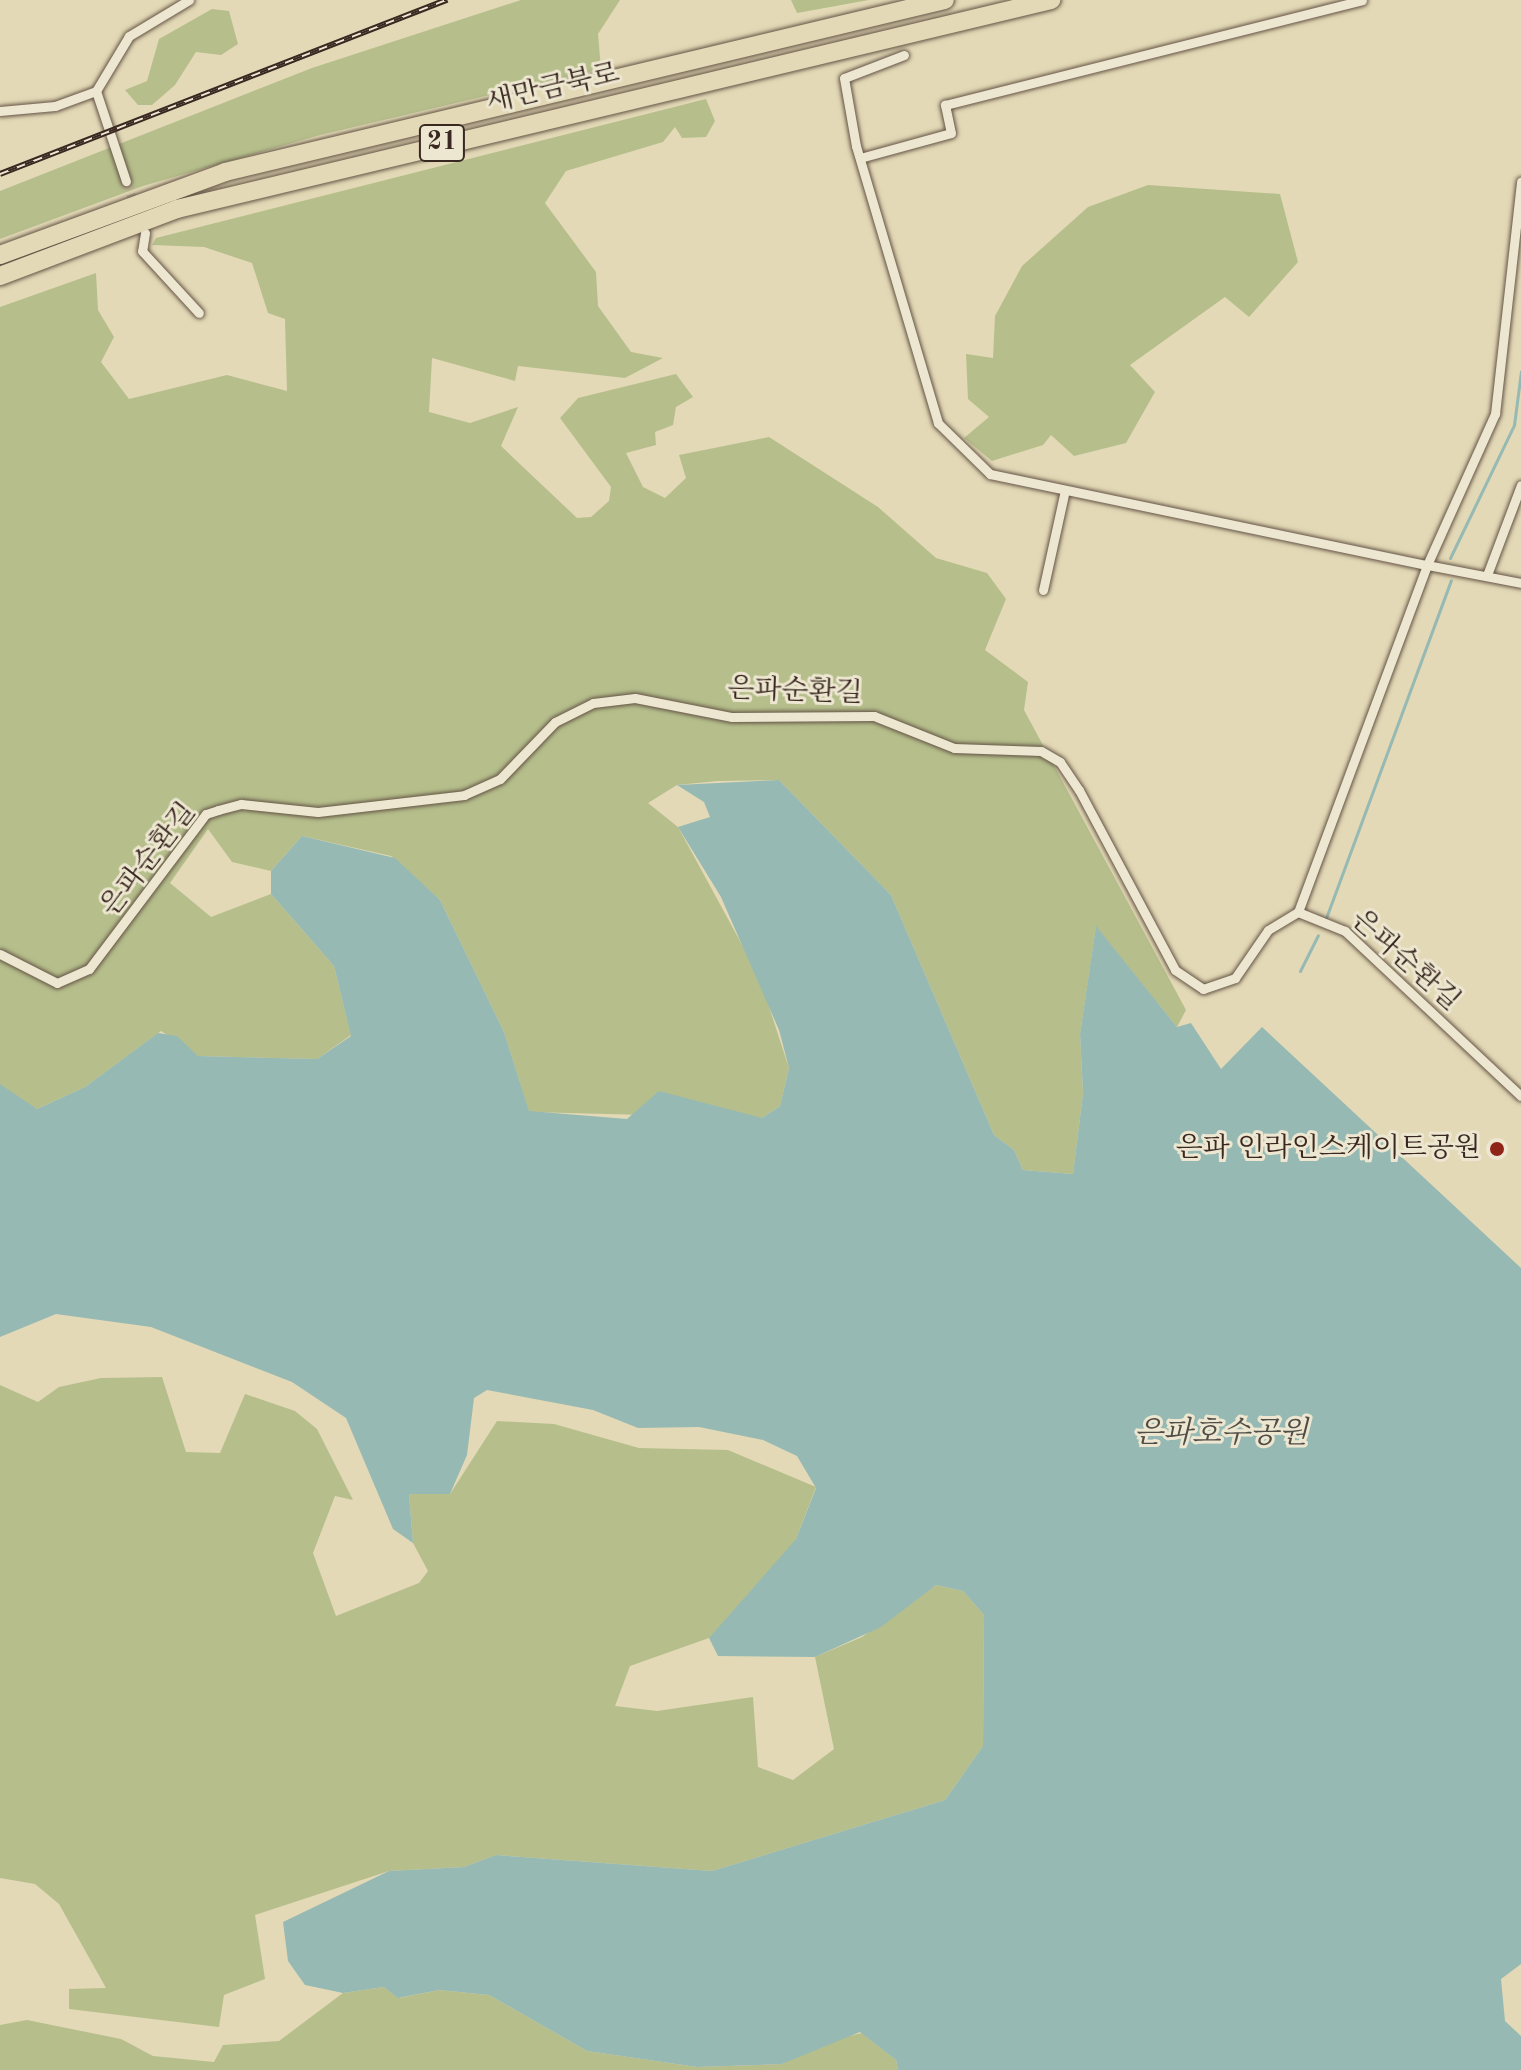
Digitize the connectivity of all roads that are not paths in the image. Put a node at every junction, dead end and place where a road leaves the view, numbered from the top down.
1 (189, 0) edge
2 (943, 0) edge
3 (1051, 0) edge
4 (1362, 0) edge
5 (904, 55) dead end
6 (96, 91) junction
7 (0, 111) edge
8 (860, 158) junction
9 (126, 181) tunnel mouth
10 (1521, 181) edge
11 (145, 233) dead end
12 (0, 255) edge
13 (0, 276) edge
14 (199, 313) dead end
15 (1521, 485) edge
16 (1065, 490) junction
17 (1427, 565) junction
18 (1487, 575) junction
19 (1521, 583) edge
20 (1043, 590) dead end
21 (1298, 912) junction
22 (0, 954) edge
23 (1521, 1096) edge

1 - 6 street
2 - 12 highway, 새만금북로 / 21
3 - 13 highway, 새만금북로 / 21
4 - 8 street
5 - 8 street
6 - 7 street
6 - 9 street
8 - 16 street
10 - 17 street
11 - 14 street
15 - 18 street
16 - 17 street
16 - 20 street
17 - 18 street
17 - 21 street
18 - 19 street
21 - 22 street, 은파순환길
21 - 23 street, 은파순환길

